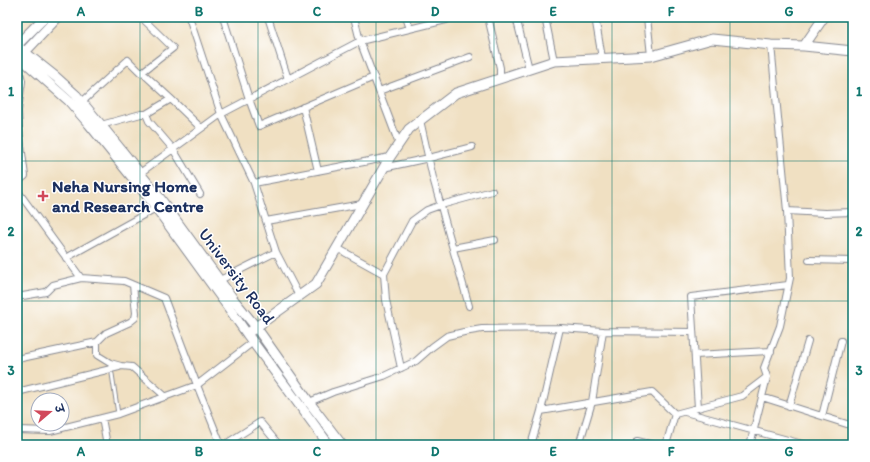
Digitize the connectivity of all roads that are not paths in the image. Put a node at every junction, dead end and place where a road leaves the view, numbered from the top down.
1 (45, 17) edge
2 (58, 17) edge
3 (141, 17) edge
4 (189, 17) edge
5 (223, 17) edge
6 (268, 17) edge
7 (354, 17) edge
8 (406, 17) edge
9 (445, 17) edge
10 (488, 17) edge
11 (516, 17) edge
12 (545, 17) edge
13 (595, 17) edge
14 (647, 17) edge
15 (824, 17) edge
16 (410, 29) junction
17 (360, 41) junction
18 (17, 45) edge
19 (771, 45) junction
20 (804, 46) junction
21 (853, 52) edge
22 (20, 54) edge
23 (651, 56) junction
24 (470, 57) dead end
25 (602, 58) junction
26 (17, 60) edge
27 (554, 61) junction
28 (530, 69) junction
29 (146, 76) dead end
30 (374, 77) junction
31 (288, 79) junction
32 (500, 79) junction
33 (379, 91) junction
34 (171, 99) junction
35 (249, 99) junction
36 (82, 102) junction
37 (303, 107) junction
38 (146, 114) junction
39 (221, 114) junction
40 (420, 120) junction
41 (101, 125) junction
42 (201, 128) junction
43 (398, 144) junction
44 (472, 147) dead end
45 (173, 149) junction
46 (390, 157) junction
47 (429, 158) junction
48 (383, 168) junction
49 (318, 171) junction
50 (140, 173) junction
51 (17, 182) edge
52 (254, 183) junction
53 (17, 190) edge
54 (492, 191) dead end
55 (200, 194) dead end
56 (362, 204) junction
57 (441, 205) junction
58 (156, 208) junction
59 (787, 211) junction
60 (853, 212) edge
61 (266, 221) junction
62 (495, 240) dead end
63 (336, 248) junction
64 (453, 248) junction
65 (276, 252) junction
66 (66, 258) junction
67 (808, 260) dead end
68 (853, 261) edge
69 (384, 274) junction
70 (81, 278) junction
71 (220, 280) junction
72 (133, 285) junction
73 (788, 286) junction
74 (299, 296) junction
75 (17, 297) edge
76 (469, 306) dead end
77 (256, 327) junction
78 (560, 328) junction
79 (603, 331) junction
80 (693, 332) junction
81 (247, 334) junction
82 (808, 341) dead end
83 (841, 341) dead end
84 (97, 342) junction
85 (253, 342) junction
86 (771, 350) junction
87 (695, 355) junction
88 (17, 359) edge
89 (121, 366) junction
90 (401, 368) junction
91 (112, 374) dead end
92 (767, 377) junction
93 (197, 386) junction
94 (17, 392) edge
95 (166, 397) junction
96 (762, 397) junction
97 (309, 402) junction
98 (592, 402) junction
99 (789, 406) junction
100 (301, 407) junction
101 (698, 408) junction
102 (541, 411) junction
103 (684, 411) junction
104 (118, 414) junction
105 (675, 414) junction
106 (822, 416) junction
107 (102, 418) junction
108 (853, 426) edge
109 (17, 430) edge
110 (754, 430) junction
111 (637, 441) dead end
112 (783, 442) edge
113 (107, 445) edge
114 (223, 445) edge
115 (279, 445) edge
116 (329, 445) edge
117 (342, 445) edge
118 (531, 445) edge
119 (579, 445) edge
120 (654, 445) edge
121 (666, 445) edge
122 (750, 445) edge
123 (806, 445) edge

1 - 18 street
2 - 22 street
3 - 36 street
4 - 39 street
5 - 35 street
6 - 31 street
7 - 17 street
8 - 16 street
9 - 16 street
10 - 32 street
11 - 28 street
12 - 27 street
13 - 25 street
14 - 23 street
15 - 20 street
16 - 17 street
17 - 30 street
17 - 31 street
18 - 22 street, University Road
19 - 20 street
19 - 23 street
19 - 59 street
20 - 21 street
22 - 36 street, University Road
22 - 58 street, University Road
23 - 25 street
24 - 33 street
25 - 27 street
26 - 51 street
27 - 28 street
28 - 32 street
29 - 34 street
30 - 33 street
30 - 37 street
31 - 35 street
32 - 40 street
33 - 43 street
34 - 38 street
34 - 42 street
35 - 37 street
35 - 39 street
36 - 41 street, University Road
37 - 49 street
38 - 41 street
38 - 45 street
39 - 42 street
39 - 52 street
40 - 43 street
40 - 47 street
41 - 50 street, University Road
42 - 45 street
43 - 46 street
44 - 47 street
45 - 50 street
45 - 55 street
46 - 48 street
46 - 49 street
47 - 48 street
47 - 57 street
48 - 56 street
49 - 52 street
50 - 71 street, University Road
52 - 61 street
53 - 66 street
54 - 57 street
56 - 61 street
56 - 63 street
57 - 64 street
57 - 69 street
58 - 66 street
58 - 81 street, University Road
59 - 60 street
59 - 73 street
61 - 65 street
62 - 64 street
63 - 69 street
63 - 74 street
64 - 76 street
65 - 71 street
65 - 74 street
66 - 70 street
67 - 68 street
69 - 90 street
70 - 72 street
70 - 75 street
71 - 77 street, University Road
72 - 84 street
72 - 93 street
73 - 80 street
73 - 86 street
74 - 77 street
77 - 81 street
77 - 97 street, University Road
78 - 79 street
78 - 90 street
78 - 102 street
79 - 80 street
79 - 98 street
80 - 87 street
81 - 85 street, University Road
82 - 99 street
83 - 106 street
84 - 88 street
84 - 89 street
85 - 93 street
85 - 100 street, University Road
86 - 87 street
86 - 92 street
87 - 101 street
89 - 94 street
89 - 95 street
90 - 97 street
91 - 104 lane
92 - 96 street
92 - 101 street
93 - 95 street
93 - 114 street
95 - 104 street
96 - 99 street
96 - 110 street
97 - 100 street
97 - 117 street, University Road
98 - 102 street
98 - 105 street
98 - 119 street
99 - 106 street
100 - 116 street, University Road
101 - 103 street
102 - 118 street
103 - 105 street
103 - 110 street
104 - 107 street
105 - 121 street
106 - 108 street
107 - 109 street
107 - 113 street
110 - 112 street
110 - 122 street
111 - 120 street
112 - 123 street
114 - 115 street

